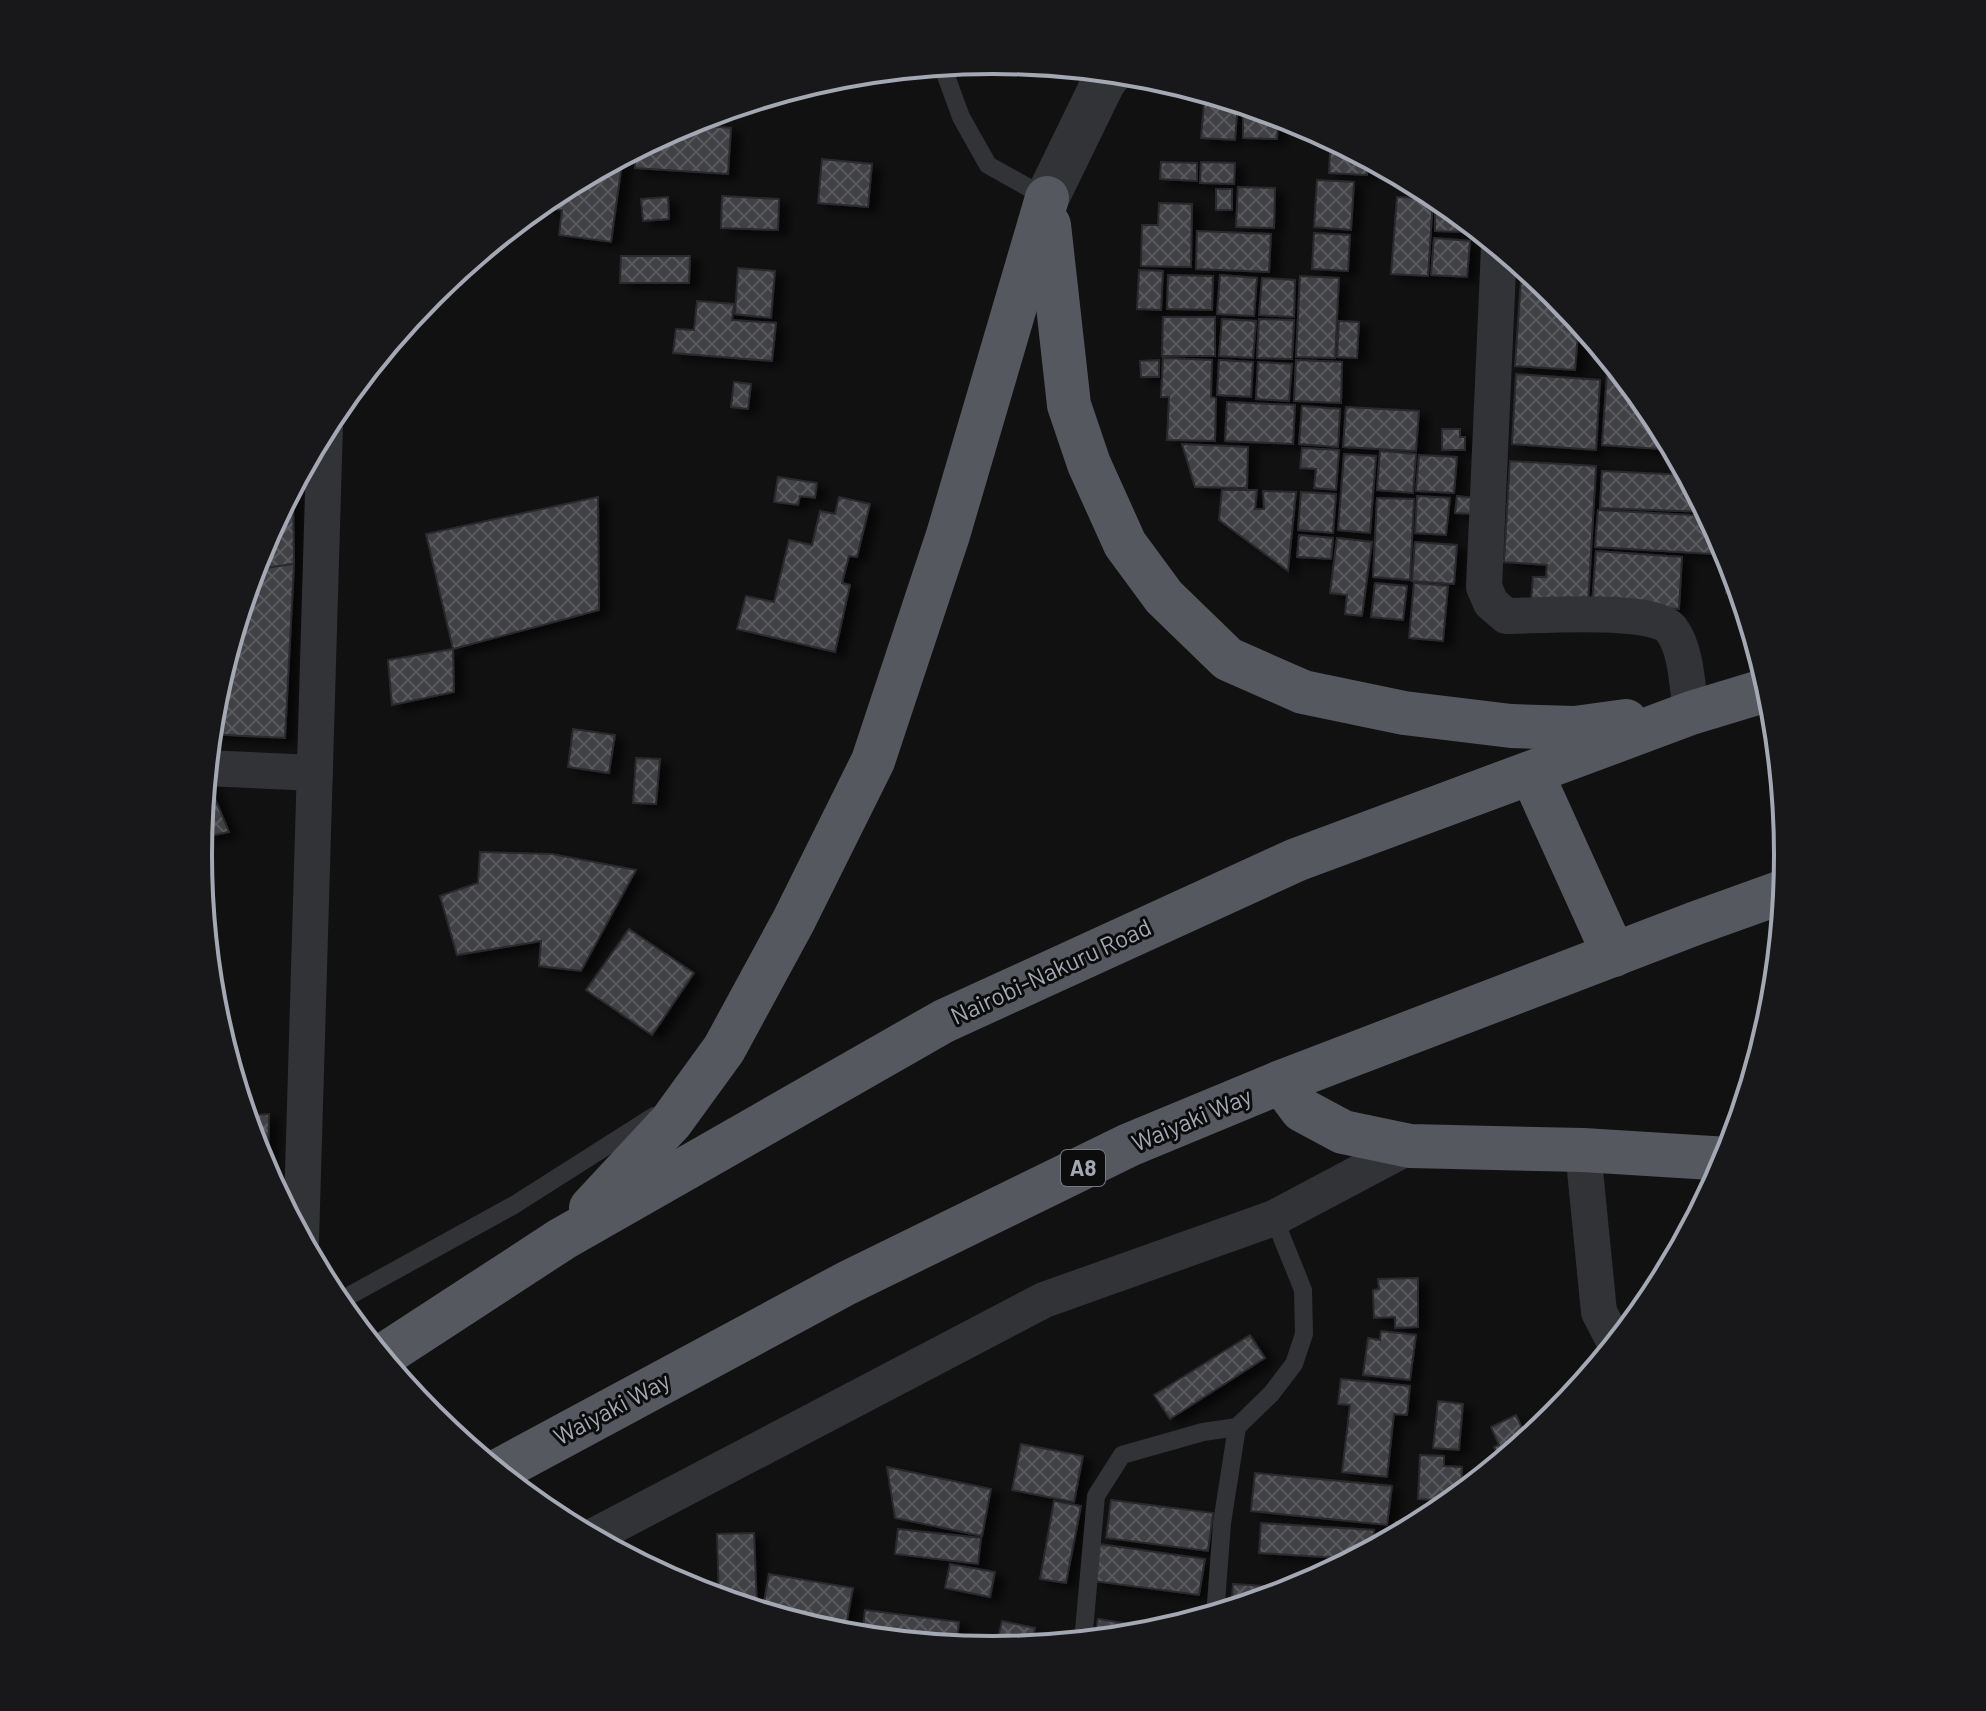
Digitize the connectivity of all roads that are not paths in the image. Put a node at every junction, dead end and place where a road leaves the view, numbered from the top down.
1 (946, 76) edge
2 (1103, 82) edge
3 (1047, 198) junction
4 (1498, 260) edge
5 (324, 452) edge
6 (1757, 693) edge
7 (1691, 713) junction
8 (216, 768) edge
9 (315, 773) junction
10 (1532, 774) junction
11 (1773, 895) edge
12 (1614, 955) junction
13 (1281, 1082) junction
14 (692, 1093) junction
15 (1410, 1146) junction
16 (1583, 1150) junction
17 (1714, 1158) edge
18 (1274, 1218) junction
19 (302, 1219) edge
20 (562, 1239) junction
21 (348, 1297) edge
22 (1610, 1334) edge
23 (389, 1352) edge
24 (1237, 1427) junction
25 (506, 1467) edge
26 (602, 1532) edge
27 (1216, 1604) edge
28 (1084, 1631) edge

1 - 3 lane
2 - 3 street
3 - 7 highway
3 - 14 highway
4 - 7 street
5 - 9 street
6 - 7 highway, Nairobi-Nakuru Road
7 - 10 highway, Nairobi-Nakuru Road
8 - 9 street
9 - 19 street
10 - 12 highway
10 - 20 highway, Nairobi-Nakuru Road
11 - 12 highway, Waiyaki Way / A8
12 - 13 highway, Waiyaki Way / A8
13 - 15 highway
13 - 25 highway, Waiyaki Way / A8
14 - 20 highway
14 - 21 lane
15 - 16 highway
15 - 18 street
16 - 17 highway
16 - 22 street
18 - 24 lane
18 - 26 street
20 - 23 highway, Nairobi-Nakuru Road
24 - 27 lane
24 - 28 lane

